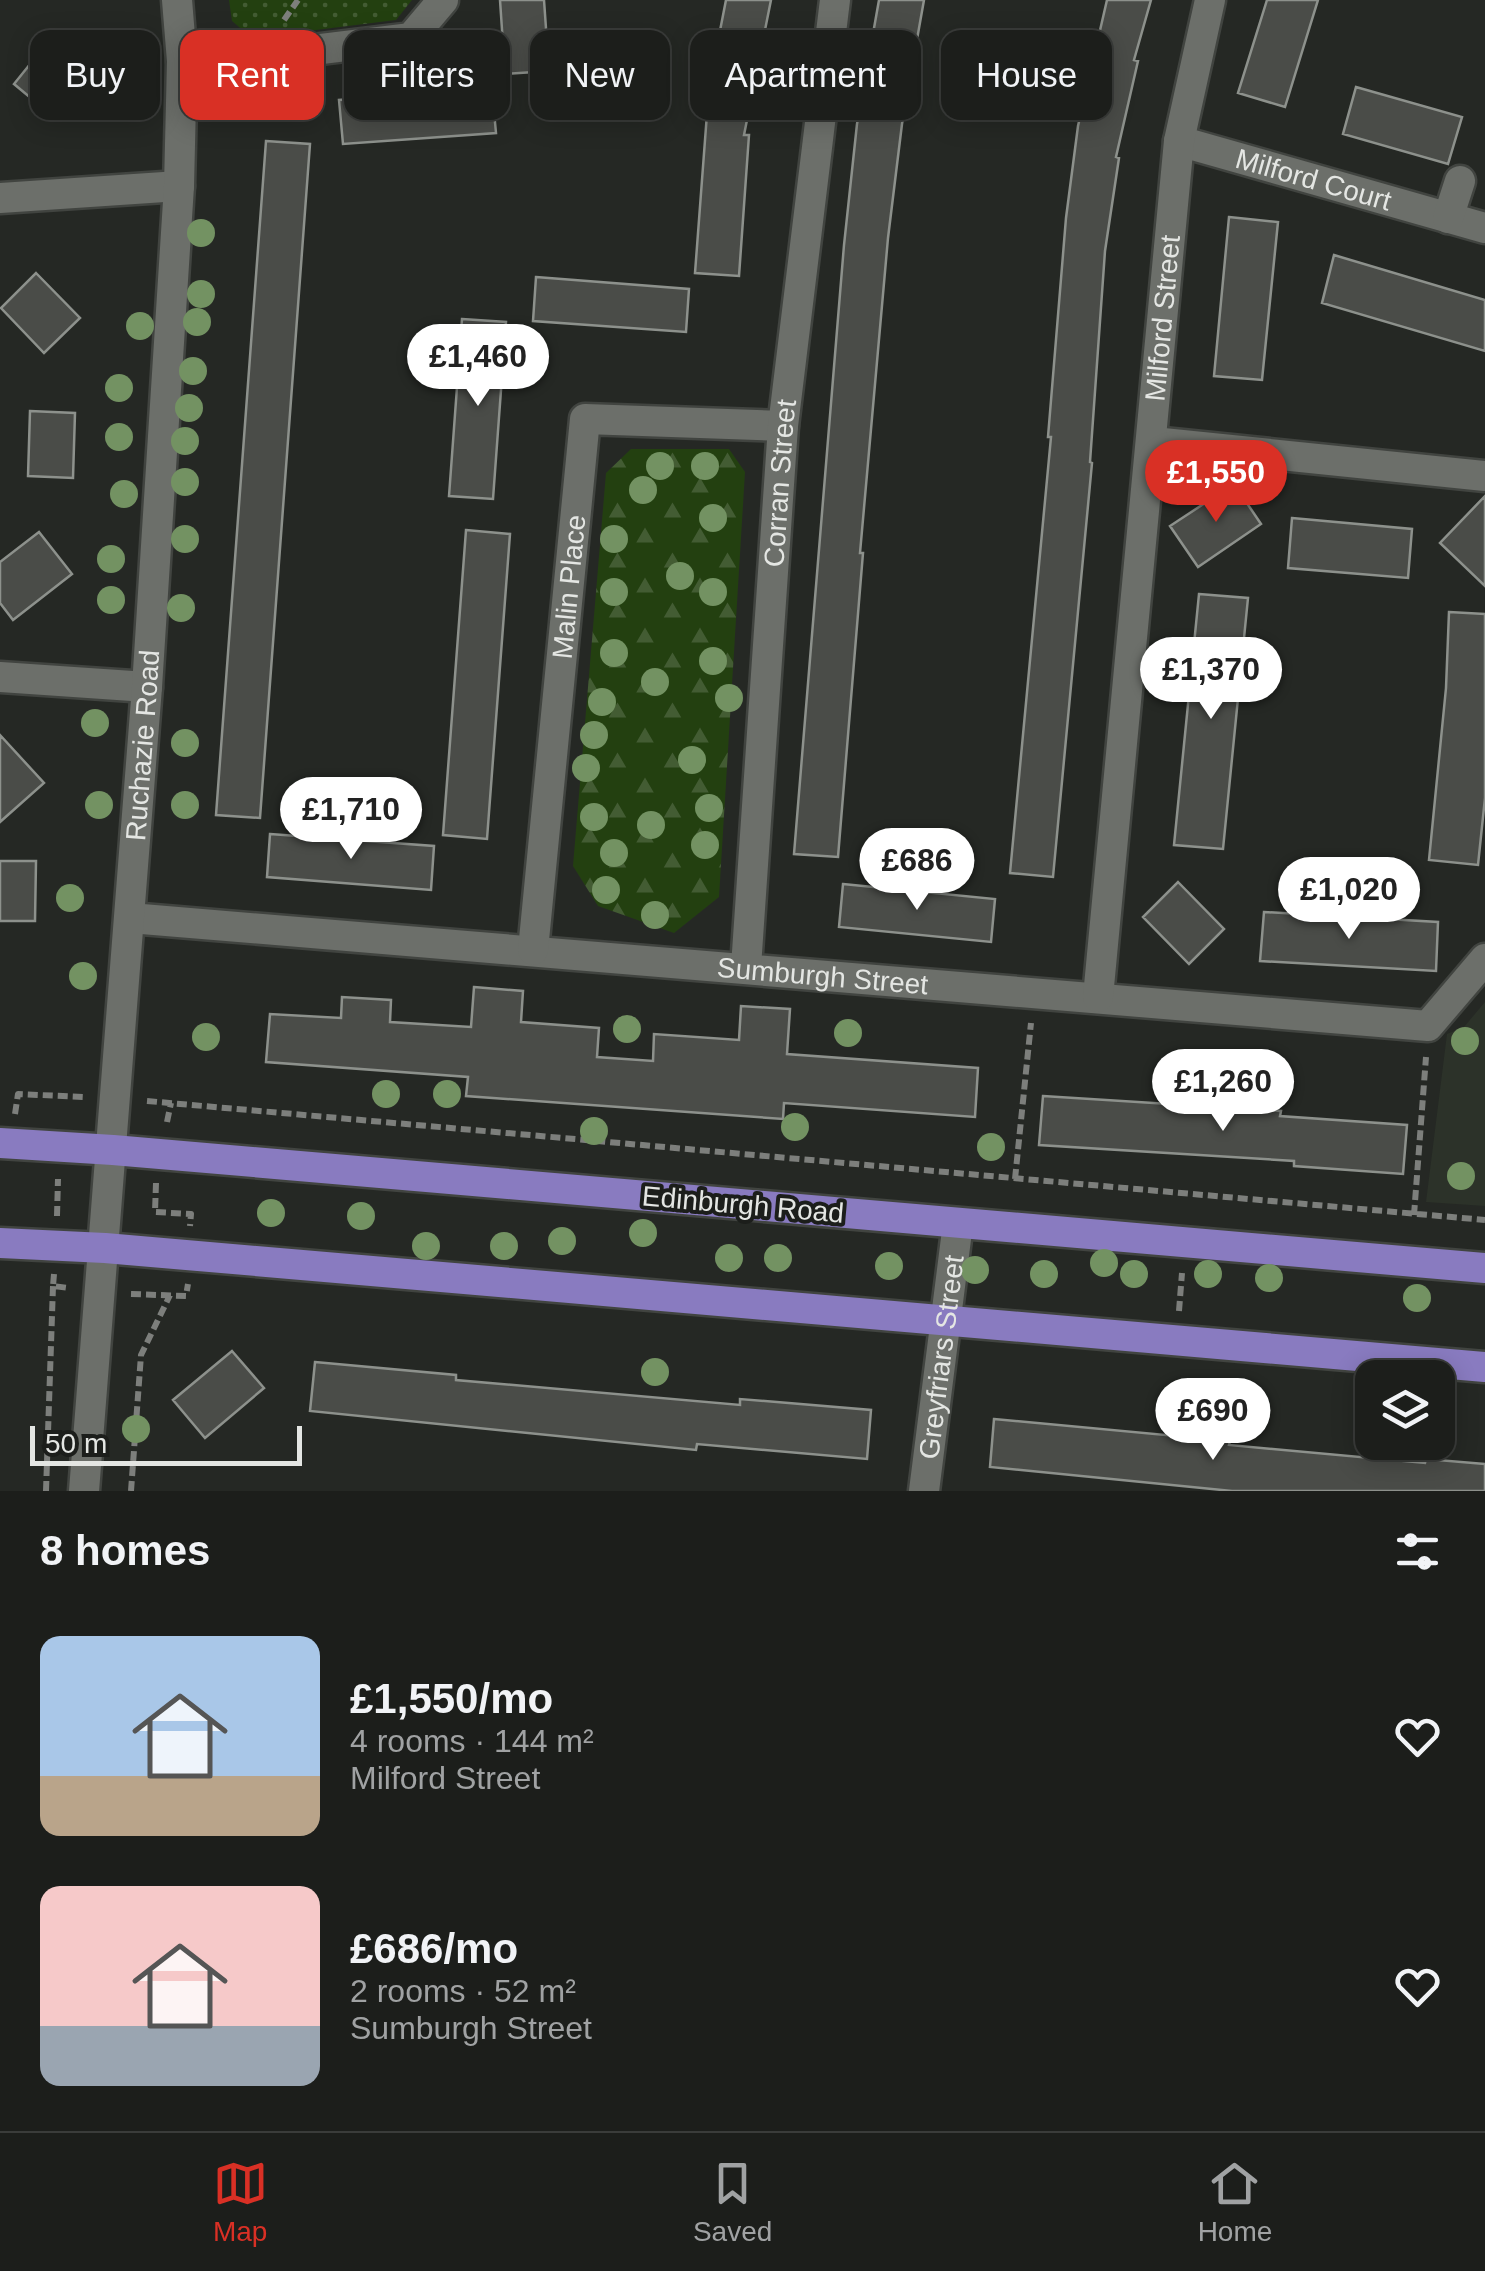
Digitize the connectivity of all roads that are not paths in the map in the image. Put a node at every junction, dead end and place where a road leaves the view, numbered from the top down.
1 (176, 0) edge
2 (443, 0) edge
3 (835, 0) edge
4 (1210, 0) edge
5 (180, 41) edge
6 (324, 49) edge
7 (180, 120) edge
8 (1178, 141) junction
9 (1460, 181) dead end
10 (178, 186) junction
11 (0, 198) edge
12 (1448, 218) junction
13 (1485, 228) edge
14 (782, 426) junction
15 (1152, 442) junction
16 (1485, 476) edge
17 (0, 677) edge
18 (147, 687) junction
19 (130, 918) junction
20 (533, 950) junction
21 (1485, 959) edge
22 (746, 967) junction
23 (1098, 996) junction
24 (0, 1143) edge
25 (113, 1150) junction
26 (958, 1222) junction
27 (0, 1243) edge
28 (106, 1248) junction
29 (1485, 1268) edge
30 (946, 1320) junction
31 (1485, 1367) edge
32 (84, 1491) edge
33 (924, 1491) edge

1 - 5 street, Ruchazie Road
2 - 6 street
3 - 14 street, Corran Street
4 - 8 street, Milford Street
7 - 10 street, Ruchazie Road
8 - 12 street, Milford Court
8 - 15 street, Milford Street
9 - 12 street
10 - 11 street
10 - 18 street, Ruchazie Road
12 - 13 street, Milford Court
14 - 20 street, Malin Place
14 - 22 street, Corran Street
15 - 16 street
15 - 23 street, Milford Street
17 - 18 street
18 - 19 street, Ruchazie Road
19 - 20 street, Sumburgh Street
19 - 25 street, Ruchazie Road
20 - 22 street, Sumburgh Street
21 - 23 street, Sumburgh Street
22 - 23 street, Sumburgh Street
24 - 25 main road, Edinburgh Road
25 - 26 main road, Edinburgh Road
25 - 28 street, Ruchazie Road
26 - 29 main road, Edinburgh Road
26 - 30 street, Greyfriars Street
27 - 28 main road
28 - 30 main road
28 - 32 street, Ruchazie Road
30 - 31 main road
30 - 33 street, Greyfriars Street

